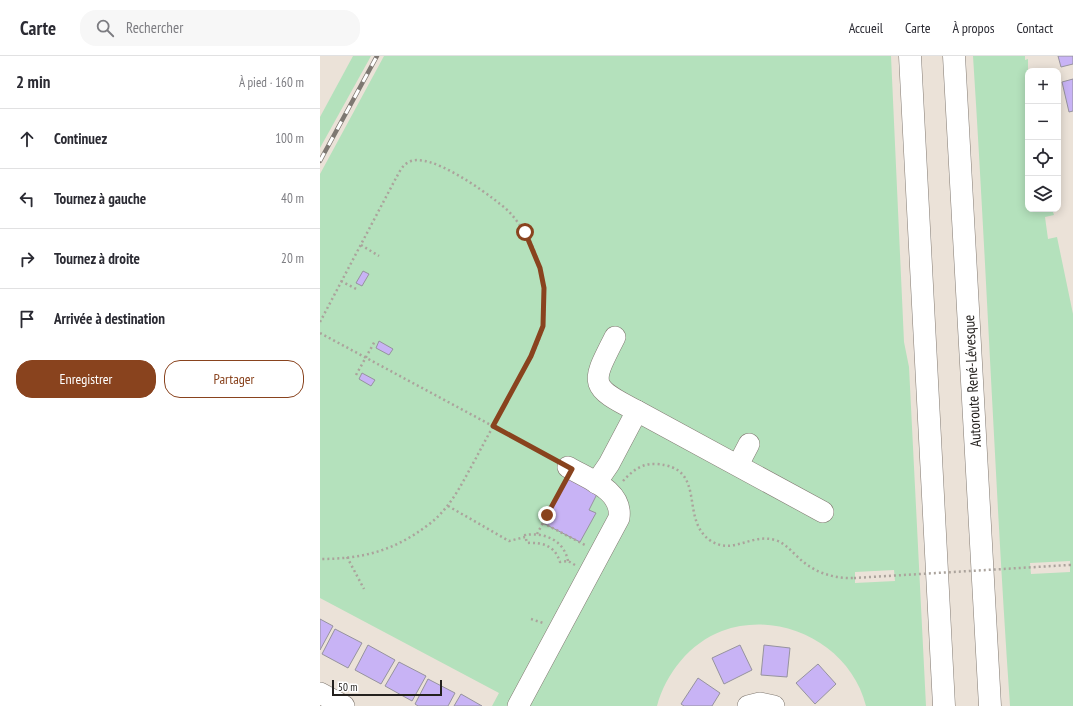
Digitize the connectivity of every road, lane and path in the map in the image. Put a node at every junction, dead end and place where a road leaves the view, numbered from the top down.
1 (910, 56) edge
2 (954, 56) edge
3 (361, 245) junction
4 (379, 256) dead end
5 (341, 282) junction
6 (358, 290) dead end
7 (320, 322) edge
8 (320, 334) edge
9 (616, 337) dead end
10 (375, 341) dead end
11 (365, 358) junction
12 (356, 375) dead end
13 (637, 411) junction
14 (493, 426) junction
15 (750, 444) dead end
16 (738, 465) junction
17 (570, 468) junction
18 (596, 483) junction
19 (620, 486) dead end
20 (448, 506) junction
21 (823, 512) dead end
22 (542, 513) dead end
23 (547, 515) junction
24 (543, 523) junction
25 (537, 534) junction
26 (525, 537) junction
27 (588, 546) dead end
28 (552, 548) junction
29 (549, 552) dead end
30 (346, 558) junction
31 (320, 559) edge
32 (568, 561) junction
33 (1073, 565) edge
34 (577, 566) dead end
35 (364, 589) dead end
36 (531, 619) dead end
37 (546, 624) dead end
38 (518, 706) edge
39 (748, 706) edge
40 (774, 706) edge
41 (944, 706) edge
42 (990, 706) edge

1 - 41 highway
2 - 42 highway, Autoroute René-Lévesque
3 - 4 path
3 - 5 path
3 - 14 path
5 - 6 path
5 - 7 path
8 - 11 path
9 - 13 street
10 - 11 path
11 - 12 path
11 - 14 path
13 - 16 street
13 - 18 street
14 - 17 path
14 - 20 path
15 - 16 street
16 - 21 street
17 - 18 street
17 - 23 path
18 - 38 street
19 - 33 path, bridge
20 - 26 path
20 - 30 path
22 - 23 path
23 - 24 path
24 - 25 path
24 - 27 path
25 - 26 path
25 - 32 path
26 - 28 path
28 - 29 path
28 - 32 path
30 - 31 path
30 - 35 path
32 - 34 path
36 - 37 path
39 - 40 street

